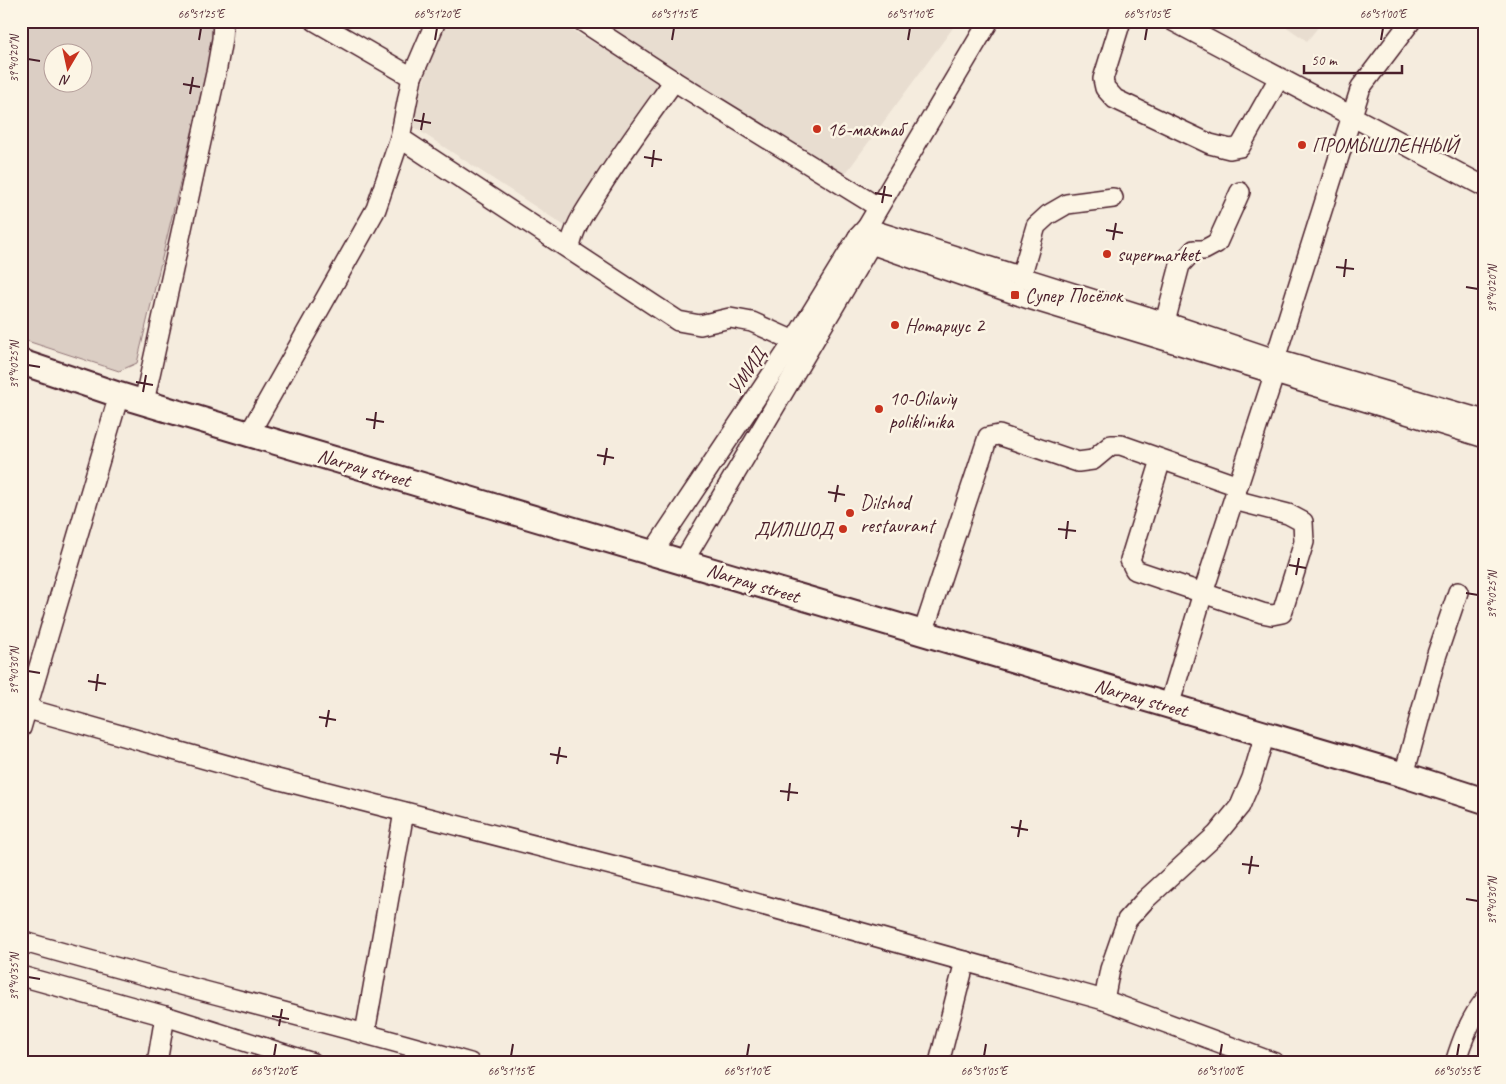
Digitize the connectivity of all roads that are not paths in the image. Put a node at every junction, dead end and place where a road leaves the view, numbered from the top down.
1 (223, 21) edge
2 (315, 21) edge
3 (436, 21) edge
4 (582, 21) edge
5 (989, 21) edge
6 (1121, 21) edge
7 (1173, 21) edge
8 (1411, 21) edge
9 (412, 77) junction
10 (1279, 78) junction
11 (674, 81) junction
12 (1352, 116) junction
13 (400, 138) junction
14 (1485, 187) edge
15 (1240, 192) dead end
16 (1113, 198) dead end
17 (871, 226) junction
18 (570, 249) junction
19 (1021, 277) junction
20 (1165, 322) junction
21 (794, 341) junction
22 (21, 362) edge
23 (1274, 367) junction
24 (119, 394) junction
25 (144, 402) junction
26 (1485, 420) edge
27 (249, 434) junction
28 (1485, 438) edge
29 (1161, 460) junction
30 (1236, 493) junction
31 (653, 552) junction
32 (683, 562) junction
33 (1458, 592) dead end
34 (1203, 593) junction
35 (923, 633) junction
36 (1169, 706) junction
37 (24, 708) edge
38 (21, 728) edge
39 (1265, 734) junction
40 (1404, 775) junction
41 (1485, 801) edge
42 (404, 812) junction
43 (21, 941) edge
44 (965, 962) junction
45 (21, 976) edge
46 (1104, 1000) junction
47 (1485, 1000) edge
48 (164, 1016) junction
49 (365, 1033) junction
50 (158, 1063) edge
51 (313, 1063) edge
52 (470, 1063) edge
53 (939, 1063) edge
54 (1275, 1063) edge
55 (1455, 1063) edge

1 - 25 street
2 - 9 street
3 - 9 street
4 - 11 street
5 - 17 street, УМИД
6 - 10 street
7 - 10 street
8 - 12 street
9 - 13 street
10 - 12 street
11 - 17 street
11 - 18 street
12 - 14 street
12 - 23 street
13 - 18 street
13 - 27 street
15 - 20 street
16 - 19 street
17 - 19 street
17 - 21 street, УМИД
17 - 23 street
17 - 32 street, УМИД
18 - 21 street
19 - 20 street
20 - 23 street
21 - 31 street, УМИД
22 - 24 main road, Narpay street
23 - 26 street
23 - 28 street
23 - 30 street
24 - 25 main road, Narpay street
24 - 37 street
25 - 27 main road, Narpay street
27 - 31 main road, Narpay street
29 - 30 street
29 - 34 street
29 - 35 street
30 - 34 street
30 - 34 street
31 - 32 main road, Narpay street
32 - 35 main road, Narpay street
33 - 40 street
34 - 36 street
35 - 36 main road, Narpay street
36 - 39 main road, Narpay street
37 - 38 street
37 - 42 street
39 - 40 main road, Narpay street
39 - 46 street
40 - 41 main road, Narpay street
42 - 44 street
42 - 49 street
43 - 49 street
44 - 46 street
44 - 53 street
45 - 48 street
46 - 54 street
47 - 55 street
48 - 50 street
48 - 51 street
49 - 52 street

